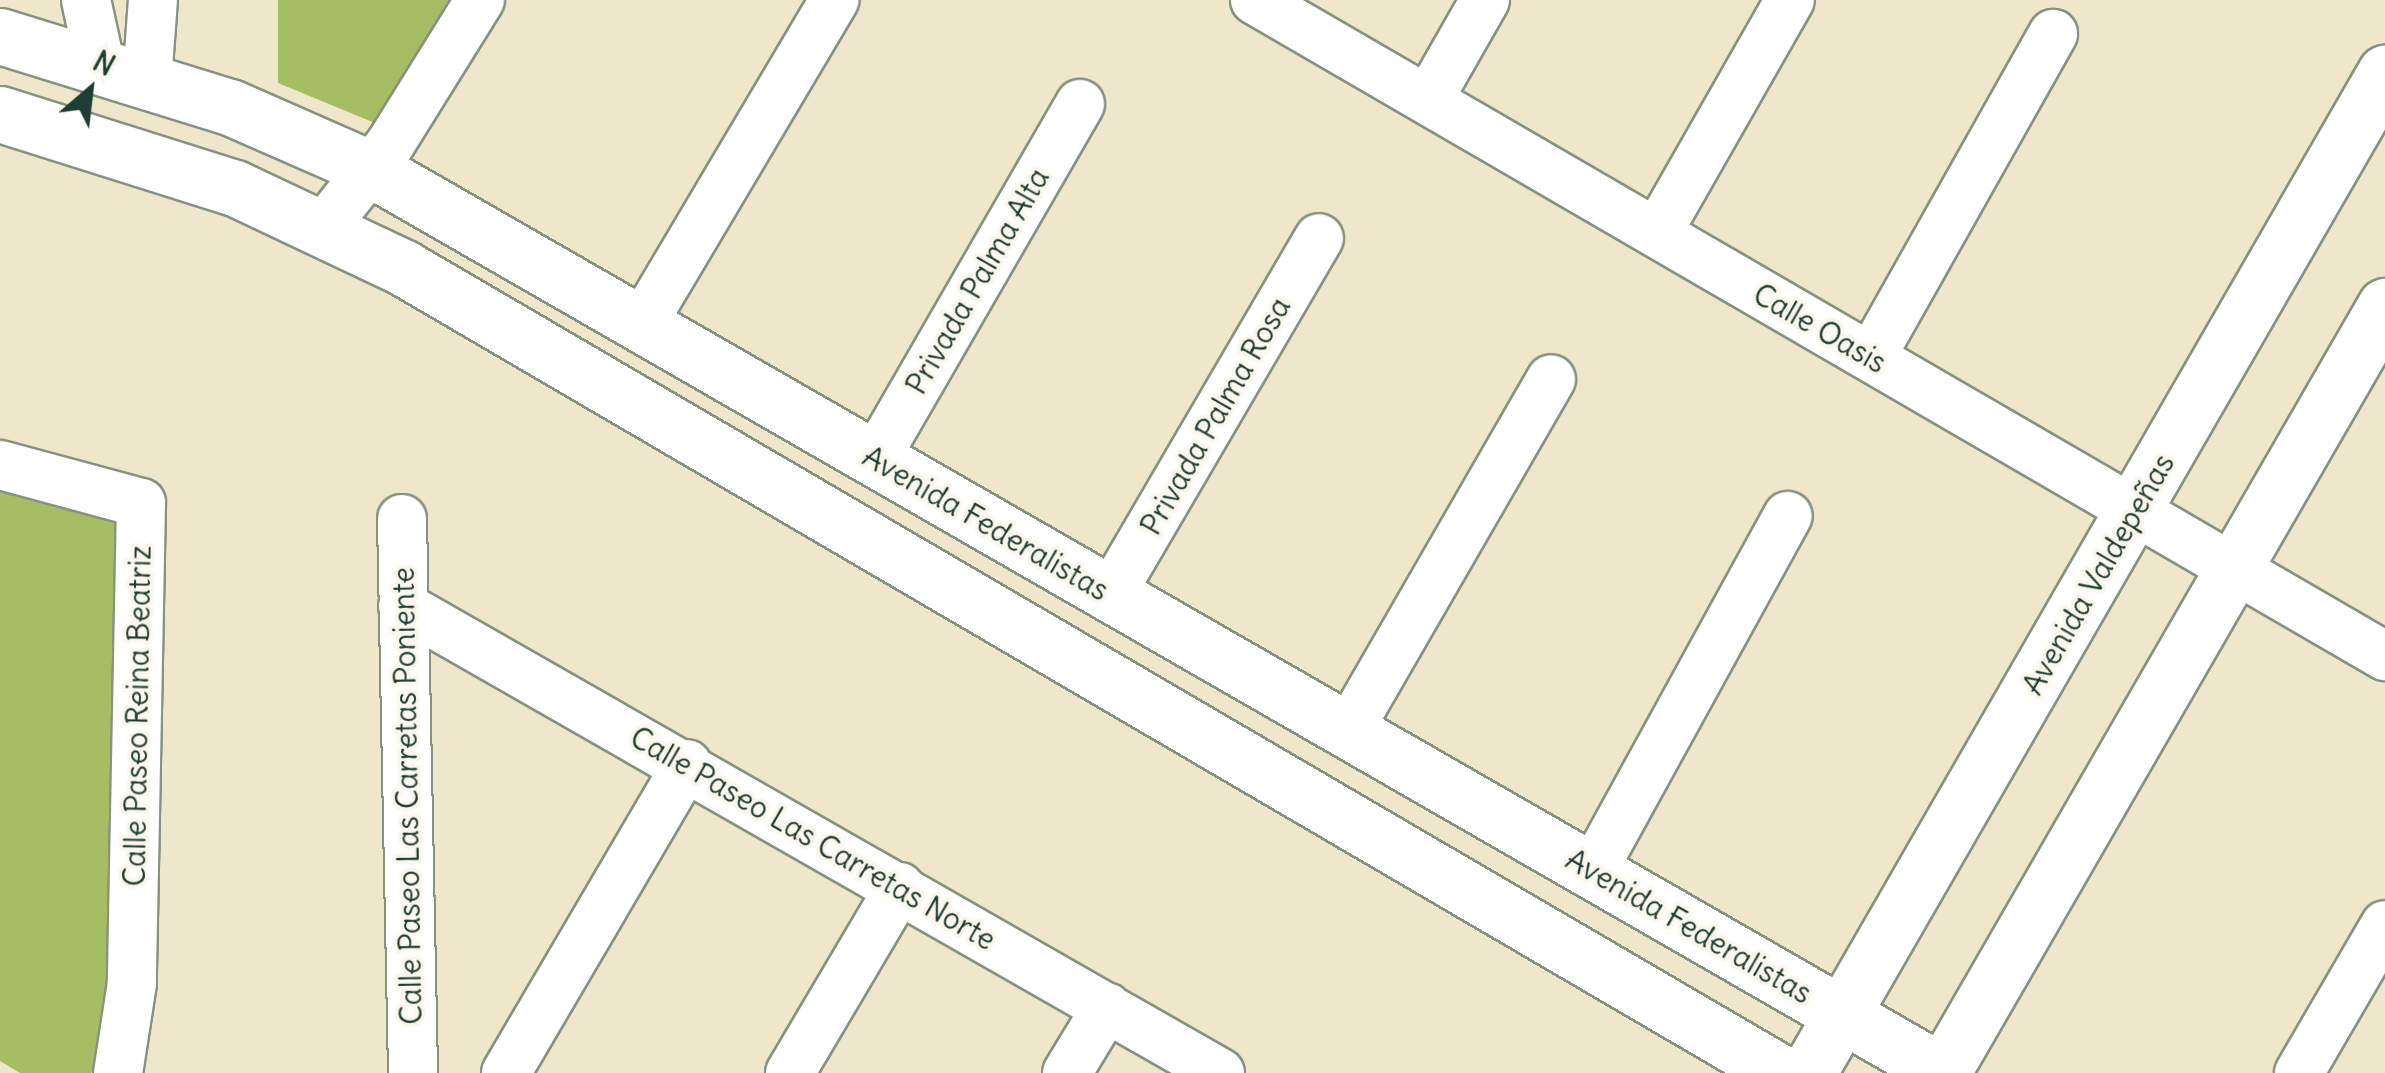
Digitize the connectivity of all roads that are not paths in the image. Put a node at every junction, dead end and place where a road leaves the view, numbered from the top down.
1 (86, 0) edge
2 (153, 0) edge
3 (480, 0) edge
4 (834, 0) edge
5 (1256, 0) edge
6 (1486, 0) edge
7 (1790, 0) edge
8 (2053, 34) dead end
9 (0, 36) edge
10 (124, 74) junction
11 (2385, 74) edge
12 (1428, 100) junction
13 (1080, 104) dead end
14 (0, 114) edge
15 (372, 169) junction
16 (324, 228) junction
17 (1657, 233) junction
18 (1319, 238) dead end
19 (2385, 306) edge
20 (642, 324) junction
21 (1871, 358) junction
22 (1551, 378) dead end
23 (875, 459) junction
24 (0, 464) edge
25 (2135, 511) junction
26 (1788, 516) dead end
27 (402, 519) dead end
28 (2233, 568) junction
29 (1111, 594) junction
30 (403, 606) junction
31 (2385, 656) edge
32 (1348, 731) junction
33 (687, 764) junction
34 (1593, 870) junction
35 (900, 887) junction
36 (2385, 925) edge
37 (1107, 1007) junction
38 (1842, 1014) junction
39 (118, 1073) edge
40 (413, 1073) edge
41 (506, 1073) edge
42 (790, 1073) edge
43 (1067, 1073) edge
44 (1220, 1073) edge
45 (1781, 1073) edge
46 (1808, 1073) edge
47 (1943, 1073) edge
48 (2299, 1073) edge

1 - 10 street
2 - 10 street
3 - 15 street
4 - 20 street
5 - 12 street, Calle Oasis
6 - 12 street
7 - 17 street
8 - 21 street
9 - 10 street, Avenida Federalistas
10 - 15 street, Avenida Federalistas
11 - 25 street, Avenida Valdepeñas
12 - 17 street, Calle Oasis
13 - 23 street, Privada Palma Alta
14 - 16 street
15 - 16 street
15 - 20 street, Avenida Federalistas
16 - 45 street
17 - 21 street, Calle Oasis
18 - 29 street, Privada Palma Rosa
19 - 28 street
20 - 23 street, Avenida Federalistas
21 - 25 street, Calle Oasis
22 - 32 street
23 - 29 street, Avenida Federalistas
24 - 39 street, Calle Paseo Reina Beatriz
25 - 28 street, Calle Oasis
25 - 38 street, Avenida Valdepeñas
26 - 34 street
27 - 30 street, Calle Paseo Las Carretas Poniente
28 - 31 street, Calle Oasis
28 - 47 street
29 - 32 street, Avenida Federalistas
30 - 33 street, Calle Paseo Las Carretas Norte
30 - 40 street, Calle Paseo Las Carretas Poniente
32 - 34 street, Avenida Federalistas
33 - 35 street, Calle Paseo Las Carretas Norte
33 - 41 street
34 - 38 street, Avenida Federalistas
35 - 37 street, Calle Paseo Las Carretas Norte
35 - 42 street
36 - 48 street
37 - 43 street
37 - 44 street, Calle Paseo Las Carretas Norte
38 - 46 street, Avenida Valdepeñas
38 - 47 street, Avenida Federalistas

